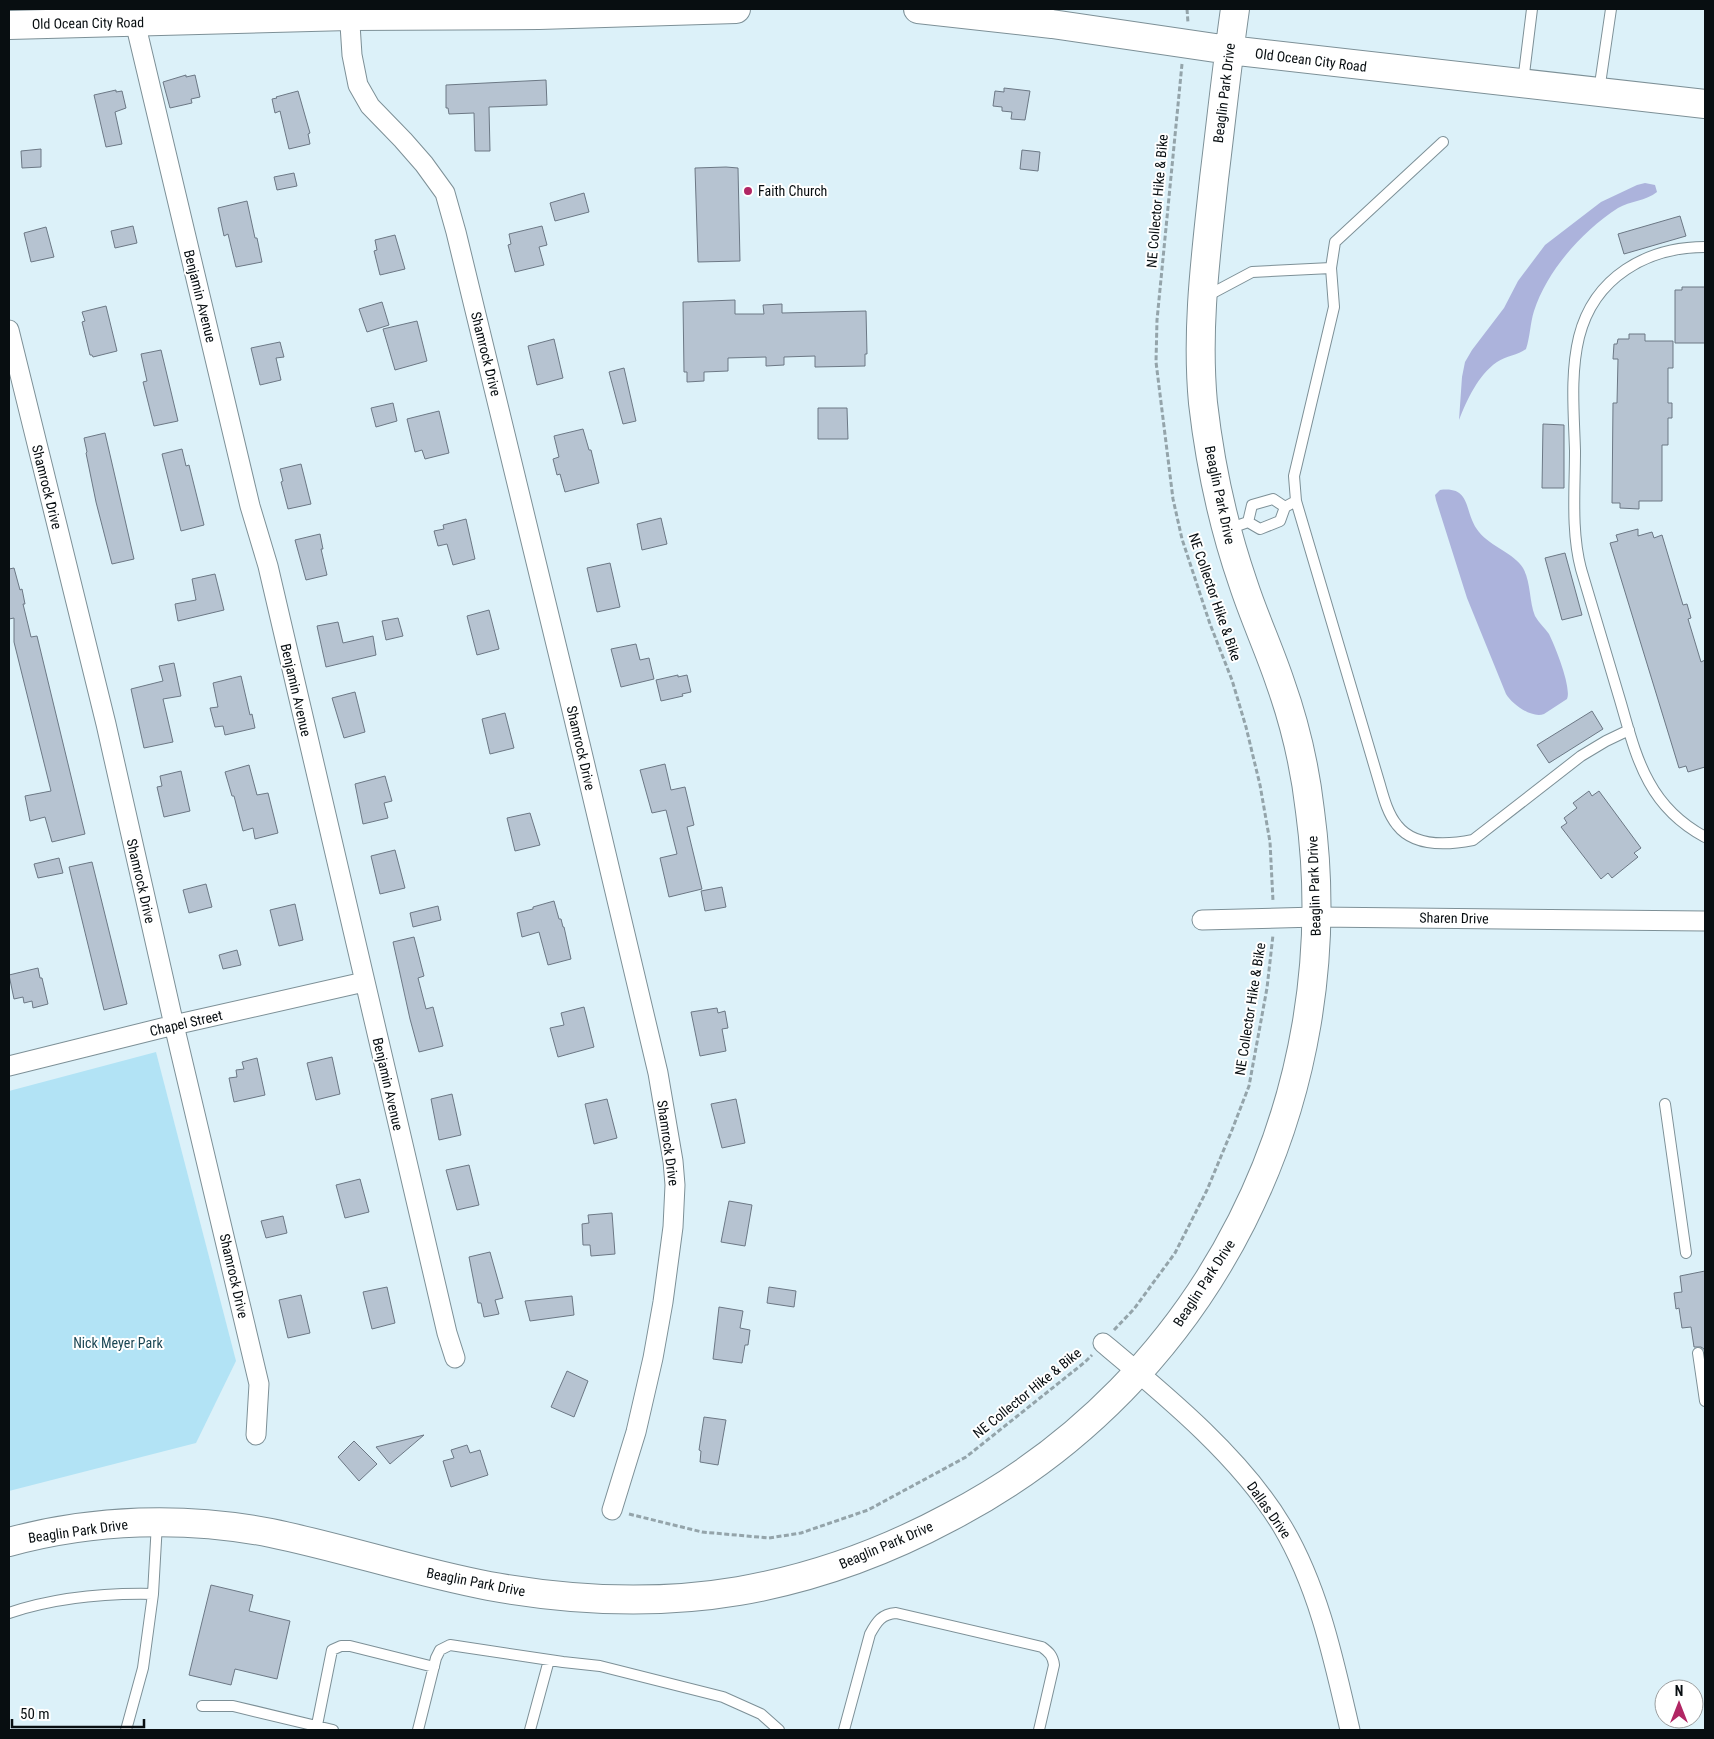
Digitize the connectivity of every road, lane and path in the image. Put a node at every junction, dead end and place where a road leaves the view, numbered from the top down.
1 (736, 9) edge
2 (918, 9) edge
3 (1187, 9) edge
4 (1235, 9) edge
5 (1532, 9) edge
6 (1611, 9) edge
7 (349, 12) edge
8 (538, 12) edge
9 (63, 16) edge
10 (135, 22) junction
11 (1188, 23) dead end
12 (9, 25) edge
13 (1229, 50) junction
14 (1181, 71) dead end
15 (1523, 83) junction
16 (1599, 92) junction
17 (1705, 104) edge
18 (1443, 142) dead end
19 (1705, 247) edge
20 (1330, 268) junction
21 (1201, 298) junction
22 (9, 330) edge
23 (1296, 501) junction
24 (1284, 507) junction
25 (1237, 525) junction
26 (1629, 730) junction
27 (1705, 837) edge
28 (1317, 917) junction
29 (1273, 918) junction
30 (1202, 920) dead end
31 (1705, 922) edge
32 (364, 982) junction
33 (174, 1025) junction
34 (9, 1066) edge
35 (1665, 1104) dead end
36 (1686, 1253) dead end
37 (1103, 1342) junction
38 (1698, 1353) dead end
39 (455, 1358) dead end
40 (1138, 1372) junction
41 (1705, 1401) edge
42 (256, 1434) dead end
43 (612, 1510) joint
44 (157, 1522) junction
45 (9, 1542) edge
46 (152, 1594) junction
47 (9, 1614) edge
48 (549, 1660) junction
49 (434, 1667) junction
50 (202, 1706) dead end
51 (317, 1728) edge
52 (126, 1730) edge
53 (333, 1730) edge
54 (418, 1730) edge
55 (530, 1730) edge
56 (779, 1730) edge
57 (844, 1730) edge
58 (1039, 1730) edge
59 (1350, 1730) edge

1 - 8 main road, Old Ocean City Road
2 - 13 main road, Old Ocean City Road
3 - 11 path
4 - 13 main road, Beaglin Park Drive
5 - 15 lane
6 - 16 lane
7 - 8 main road, Old Ocean City Road
7 - 10 main road, Old Ocean City Road
7 - 43 street, Shamrock Drive
9 - 10 main road, Old Ocean City Road
9 - 12 main road, Old Ocean City Road
10 - 32 street, Benjamin Avenue
13 - 15 main road, Old Ocean City Road
13 - 21 main road, Beaglin Park Drive
14 - 29 path, NE Collector Hike & Bike
15 - 16 main road, Old Ocean City Road
16 - 17 main road, Old Ocean City Road
18 - 20 lane
19 - 26 lane
20 - 21 lane
20 - 23 lane
21 - 25 main road, Beaglin Park Drive
22 - 33 street, Shamrock Drive
23 - 24 lane
23 - 26 lane
24 - 25 lane
24 - 25 lane
25 - 28 main road, Beaglin Park Drive
26 - 27 lane
28 - 29 street, Sharen Drive
28 - 31 street, Sharen Drive
28 - 40 main road, Beaglin Park Drive
29 - 30 street, Sharen Drive
29 - 37 path, NE Collector Hike & Bike
32 - 33 street, Chapel Street
32 - 39 street, Benjamin Avenue
33 - 34 street, Chapel Street
33 - 42 street, Shamrock Drive
35 - 36 lane
37 - 40 street, Dallas Drive
37 - 43 path, NE Collector Hike & Bike
38 - 41 lane
40 - 44 main road, Beaglin Park Drive
40 - 59 street, Dallas Drive
44 - 45 main road, Beaglin Park Drive
44 - 46 lane
46 - 47 lane
46 - 52 lane
48 - 49 lane
48 - 55 lane
48 - 56 lane
49 - 51 lane
49 - 54 lane
50 - 51 lane
51 - 53 lane
57 - 58 lane

